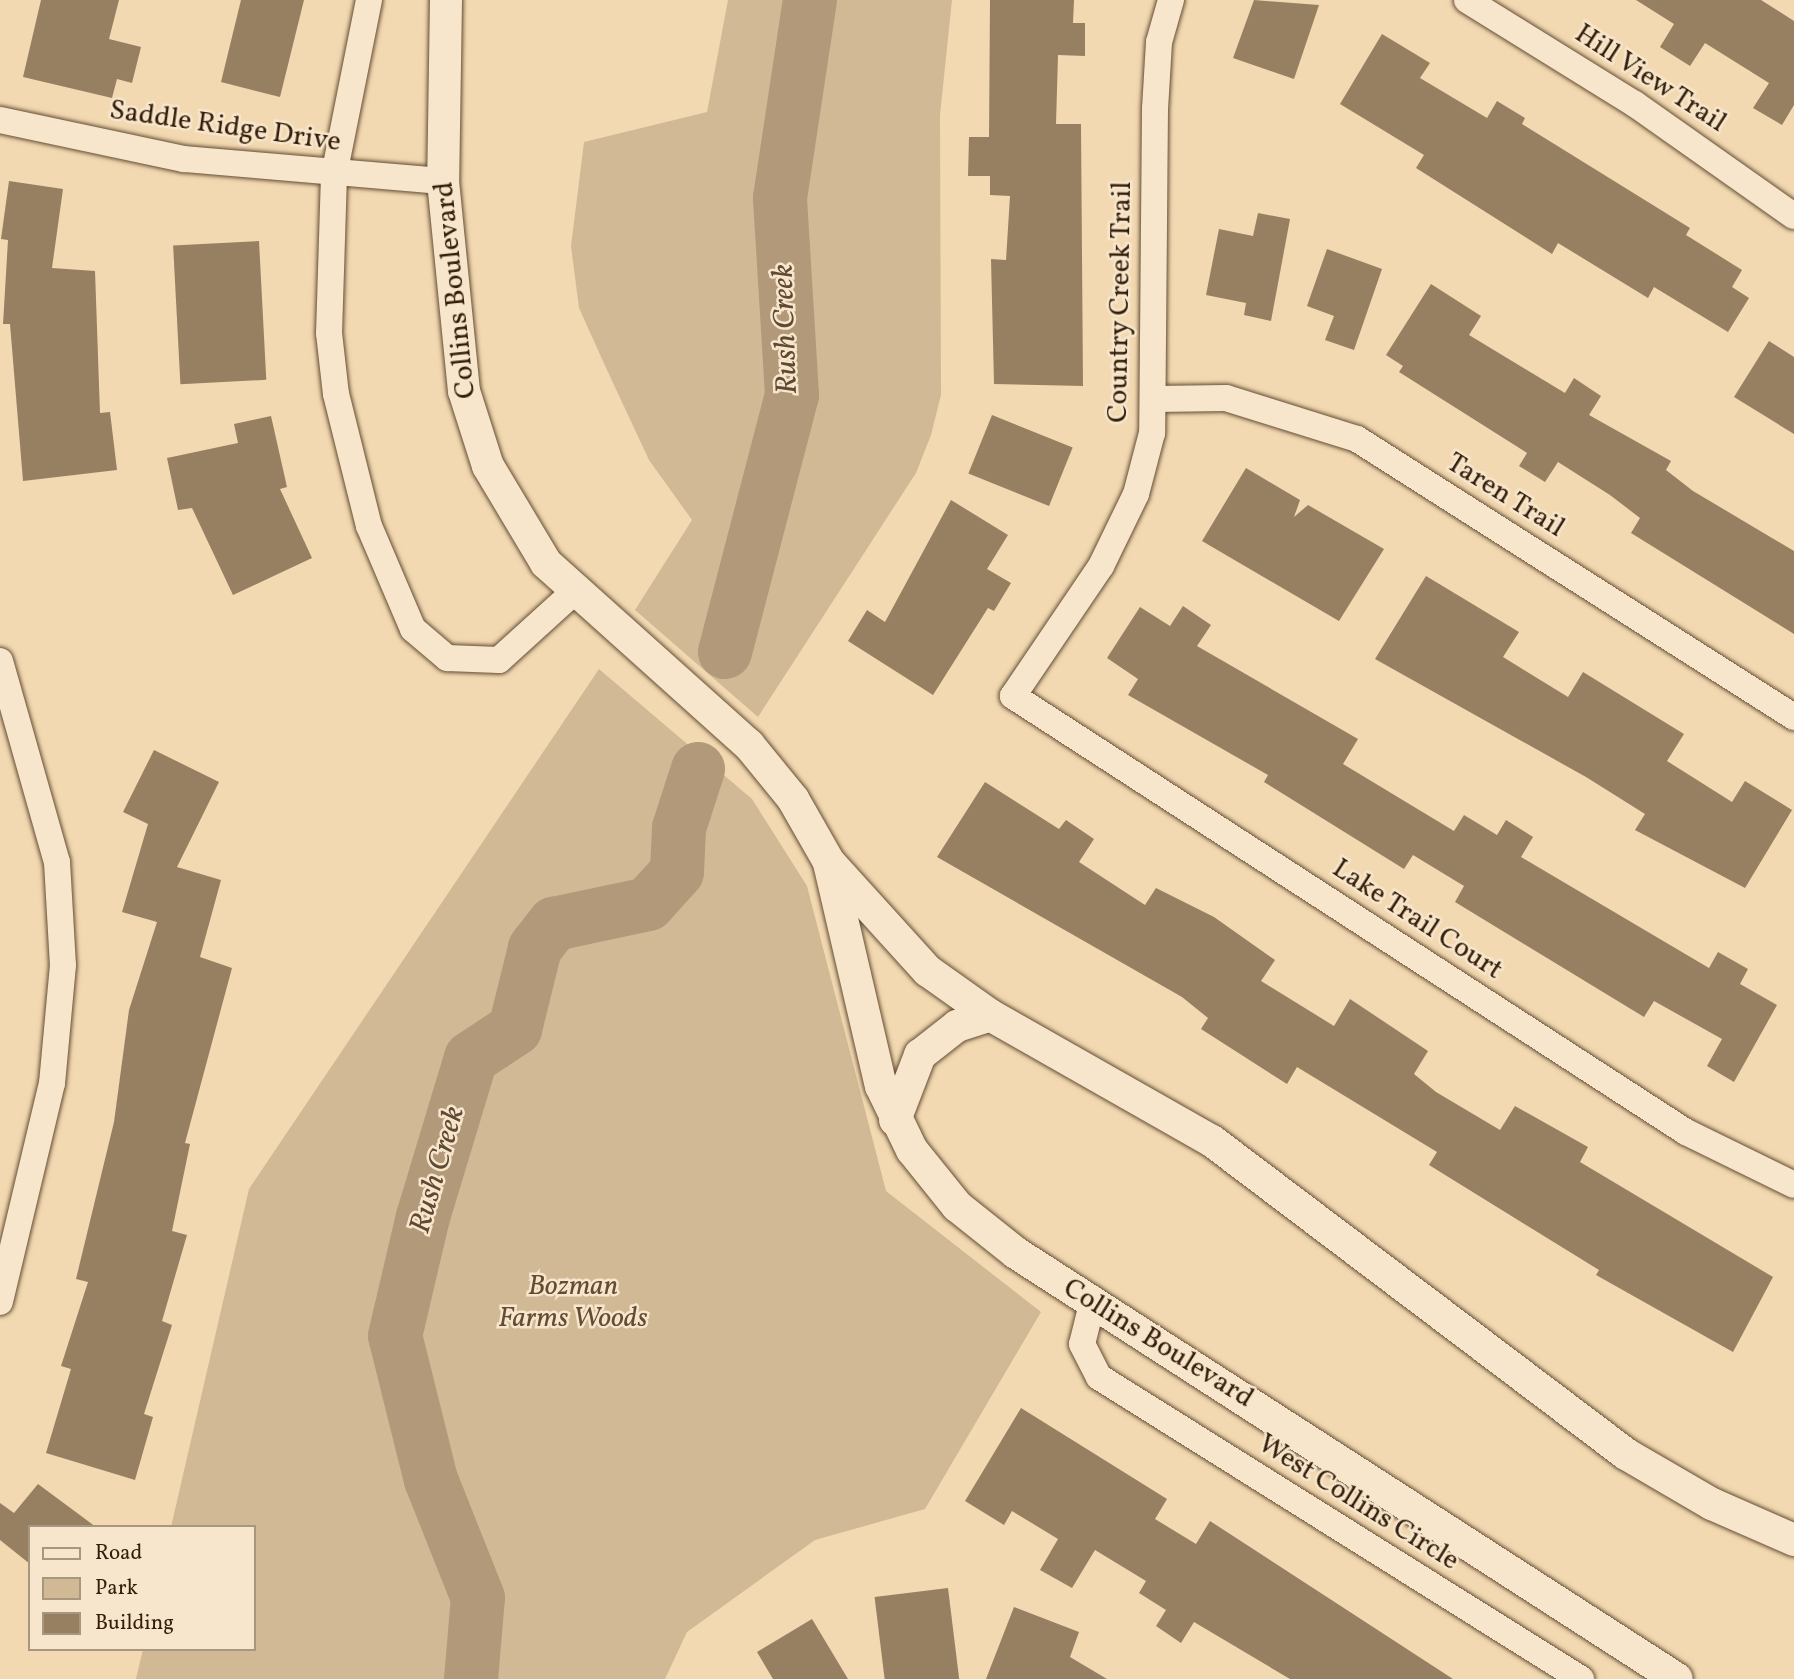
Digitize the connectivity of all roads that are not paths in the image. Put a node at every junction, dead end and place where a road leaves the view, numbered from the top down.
1 (369, 0) edge
2 (446, 0) edge
3 (1171, 0) edge
4 (1467, 0) edge
5 (0, 120) edge
6 (334, 175) junction
7 (443, 181) junction
8 (1794, 216) edge
9 (1156, 399) junction
10 (574, 592) junction
11 (0, 661) edge
12 (1013, 695) joint
13 (1794, 717) edge
14 (829, 862) junction
15 (990, 1015) junction
16 (895, 1120) junction
17 (1794, 1185) edge
18 (0, 1302) edge
19 (1092, 1304) junction
20 (1794, 1540) edge
21 (1581, 1679) edge
22 (1677, 1679) edge

1 - 6 street
2 - 7 street, Collins Boulevard
3 - 9 street, Country Creek Trail
4 - 8 street, Hill View Trail
5 - 6 street, Saddle Ridge Drive
6 - 7 street, Saddle Ridge Drive
6 - 10 street
7 - 10 street, Collins Boulevard
9 - 12 street, Country Creek Trail
9 - 13 street, Taren Trail
10 - 14 street, Collins Boulevard
11 - 18 street
12 - 17 street, Lake Trail Court
14 - 15 street, Collins Boulevard
14 - 16 street, Collins Boulevard
15 - 16 street
15 - 20 street, Collins Boulevard
16 - 19 street, Collins Boulevard
19 - 21 street, West Collins Circle
19 - 22 street, Collins Boulevard

